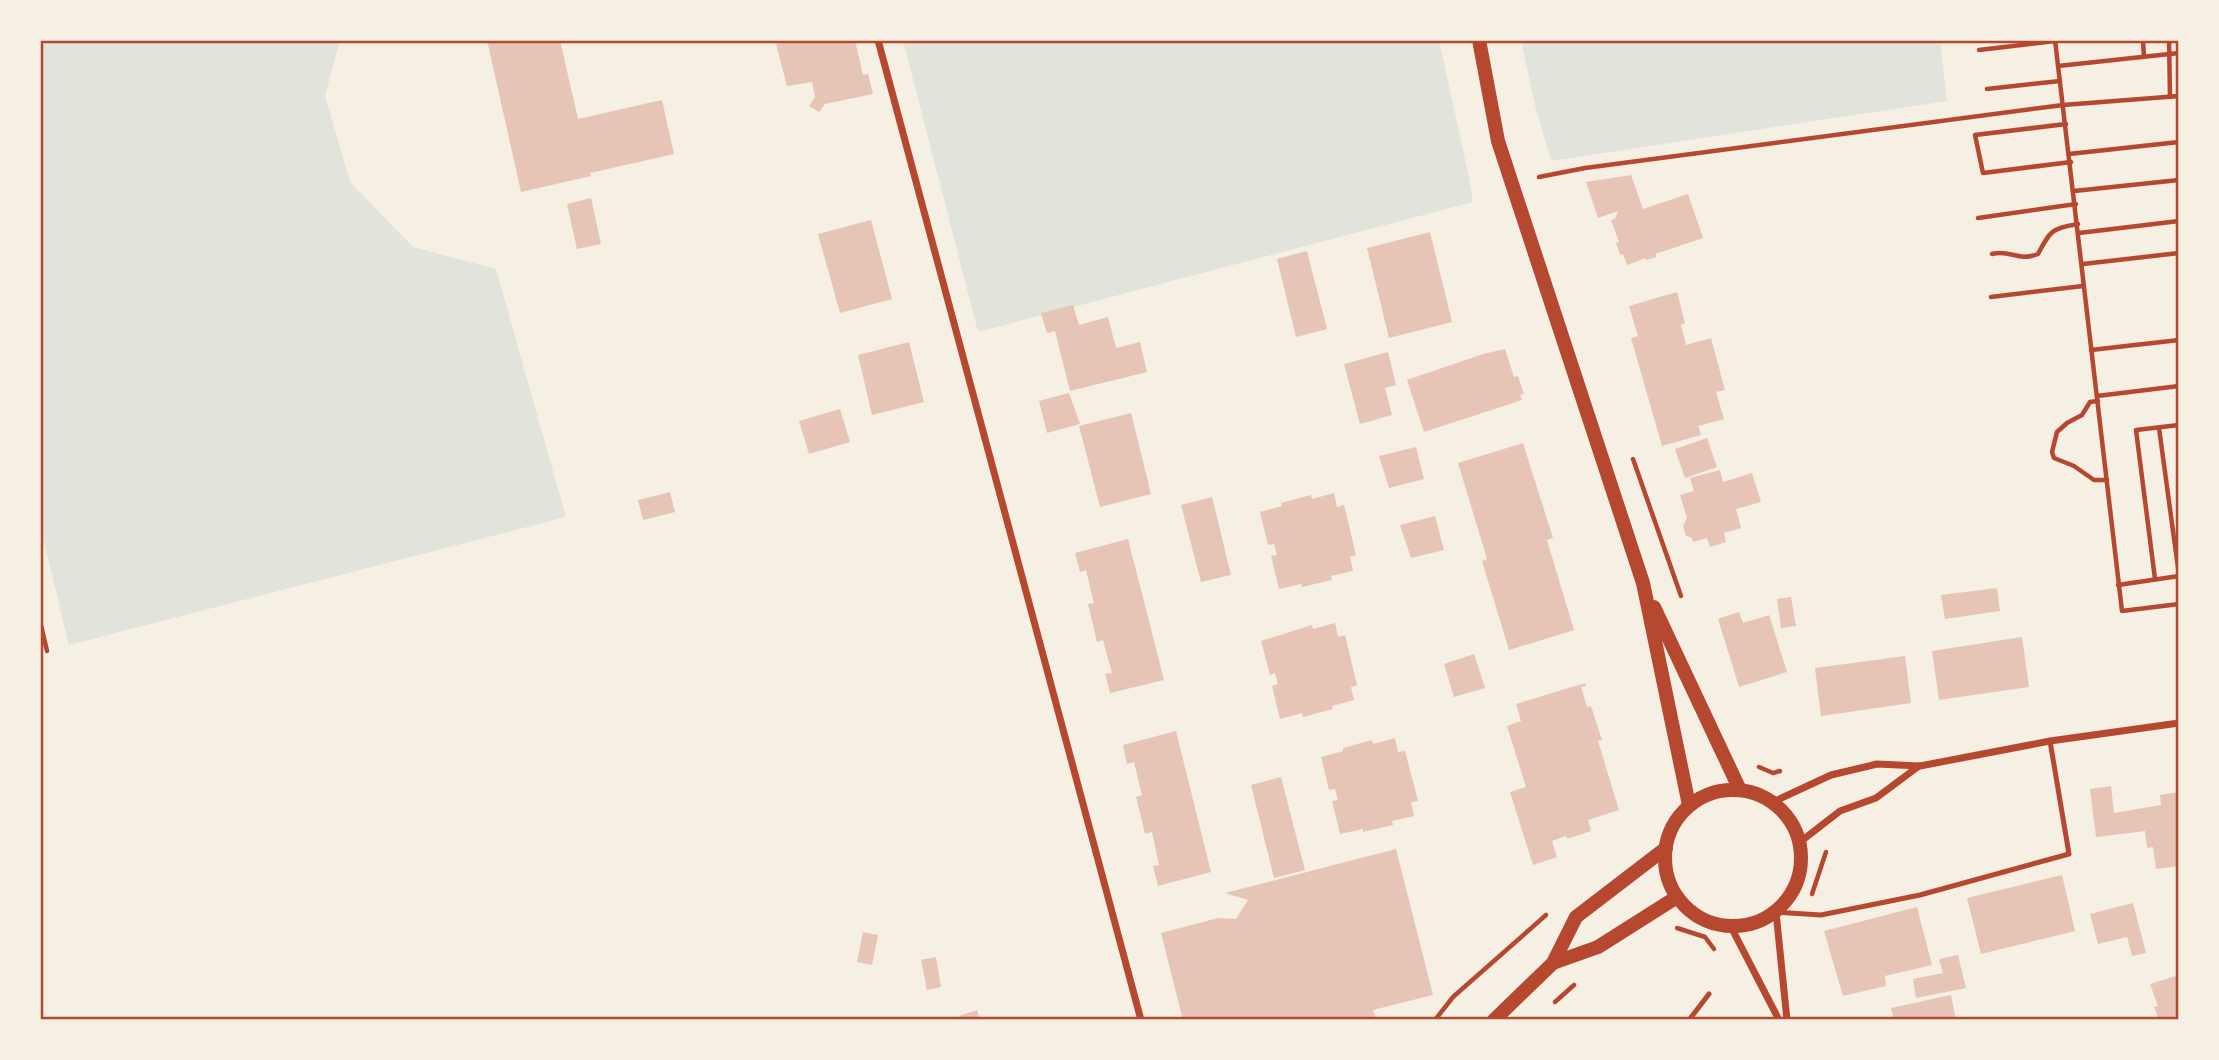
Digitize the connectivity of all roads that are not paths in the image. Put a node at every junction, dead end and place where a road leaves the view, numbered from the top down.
1 (878, 40) edge
2 (1479, 40) edge
3 (1643, 583) junction
4 (2179, 723) edge
5 (2050, 741) junction
6 (1920, 766) junction
7 (1740, 790) junction
8 (1773, 802) junction
9 (1689, 805) junction
10 (1800, 842) junction
11 (1665, 849) junction
12 (1677, 897) junction
13 (1776, 912) junction
14 (1731, 927) junction
15 (1553, 963) junction
16 (1709, 994) dead end
17 (1140, 1020) edge
18 (1494, 1020) edge
19 (1689, 1020) edge
20 (1779, 1020) edge
21 (1787, 1020) edge

1 - 17 street
2 - 3 main road
3 - 7 main road
3 - 9 main road
4 - 5 street
5 - 6 street
5 - 13 lane
6 - 8 street
6 - 10 street
7 - 8 main road
7 - 9 main road
8 - 10 main road
9 - 11 main road
10 - 13 main road
11 - 12 main road
11 - 15 main road
12 - 14 main road
12 - 15 main road
13 - 14 main road
13 - 21 street
14 - 20 street
15 - 18 main road
16 - 19 lane

